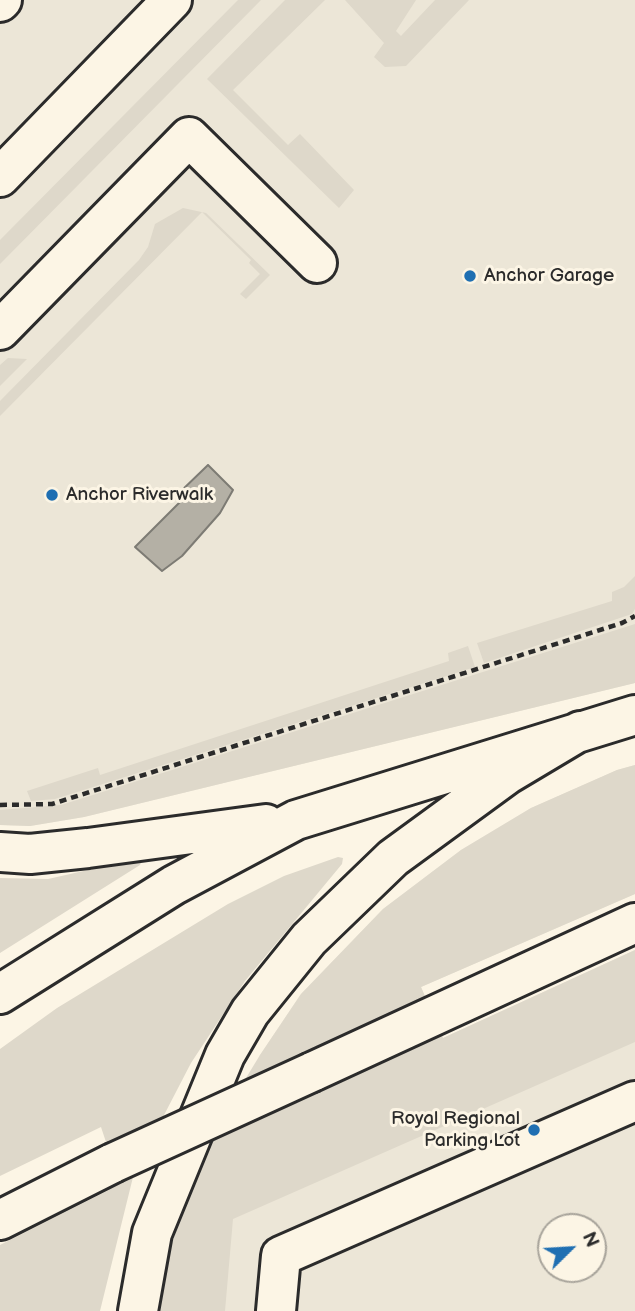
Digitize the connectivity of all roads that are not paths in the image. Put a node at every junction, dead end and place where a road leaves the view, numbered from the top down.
1 (172, 0) edge
2 (0, 177) edge
3 (317, 263) dead end
4 (0, 330) edge
5 (635, 715) edge
6 (580, 731) junction
7 (296, 820) junction
8 (0, 852) edge
9 (635, 923) edge
10 (0, 994) edge
11 (631, 1113) edge
12 (0, 1220) edge
13 (138, 1311) edge
14 (276, 1311) edge

1 - 2 main road
3 - 4 main road
5 - 6 main road
6 - 7 main road
6 - 13 main road
7 - 8 main road
7 - 10 main road
9 - 12 main road, bridge
11 - 14 main road

